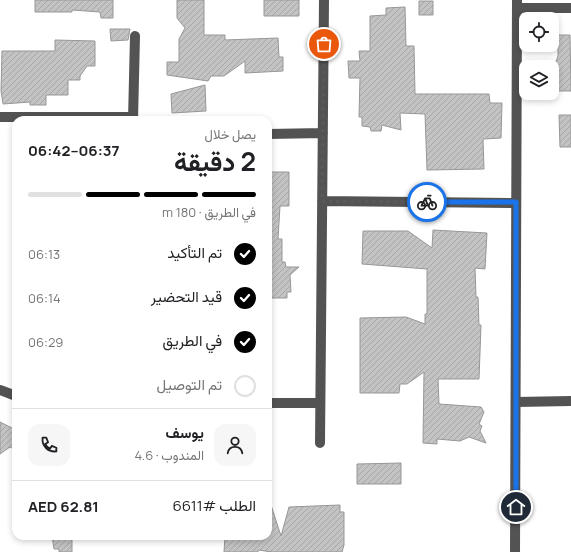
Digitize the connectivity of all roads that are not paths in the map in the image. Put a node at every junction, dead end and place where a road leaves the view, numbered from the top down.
1 (324, 0) edge
2 (517, 4) edge
3 (571, 8) edge
4 (134, 36) dead end
5 (133, 116) edge
6 (0, 117) edge
7 (12, 117) edge
8 (323, 133) junction
9 (272, 134) edge
10 (322, 201) junction
11 (516, 202) junction
12 (0, 390) edge
13 (12, 394) edge
14 (516, 402) junction
15 (571, 402) edge
16 (272, 403) edge
17 (320, 403) junction
18 (320, 443) dead end
19 (516, 552) edge

1 - 8 street
2 - 3 street
2 - 11 street
4 - 5 street
6 - 7 street
8 - 9 street
8 - 10 street
10 - 11 street
10 - 17 street
11 - 14 street
12 - 13 street
14 - 15 street
14 - 19 street
16 - 17 street
17 - 18 street

